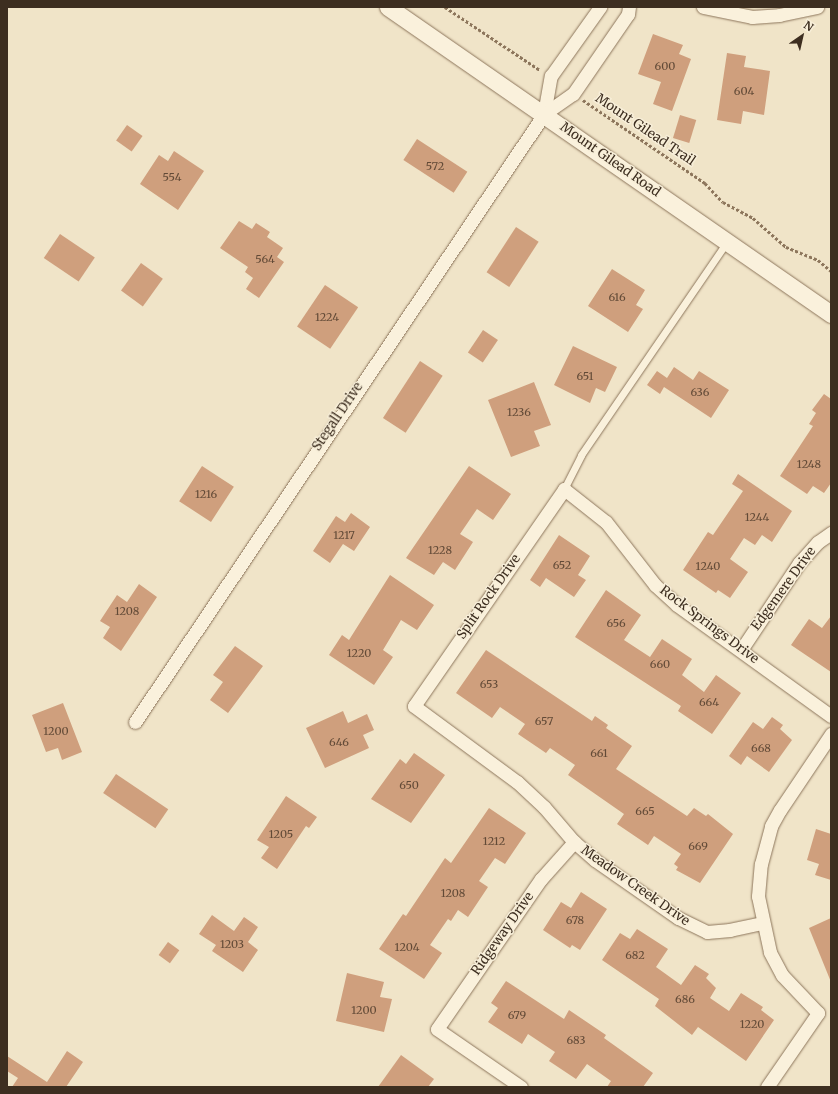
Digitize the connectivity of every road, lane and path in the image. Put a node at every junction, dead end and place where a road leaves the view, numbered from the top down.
1 (388, 7) edge
2 (445, 7) edge
3 (600, 7) edge
4 (629, 7) edge
5 (703, 7) edge
6 (817, 7) edge
7 (551, 78) junction
8 (573, 94) junction
9 (544, 114) junction
10 (727, 242) junction
11 (831, 271) edge
12 (831, 314) edge
13 (564, 489) junction
14 (831, 533) edge
15 (741, 650) junction
16 (414, 706) joint
17 (831, 716) edge
18 (135, 722) dead end
19 (831, 734) edge
20 (574, 842) junction
21 (762, 923) junction
22 (521, 1087) edge
23 (767, 1087) edge

1 - 9 street, Mount Gilead Road
2 - 7 path
3 - 7 street
4 - 8 street
5 - 6 street
7 - 9 street
8 - 9 street
8 - 11 path, Mount Gilead Trail
9 - 10 street, Mount Gilead Road
9 - 18 street, Stegall Drive
10 - 12 street, Mount Gilead Road
10 - 13 lane
13 - 15 street, Rock Springs Drive
13 - 16 street, Split Rock Drive
14 - 15 street, Edgemere Drive
15 - 17 street, Rock Springs Drive
16 - 20 street, Meadow Creek Drive
19 - 21 street
20 - 21 street, Meadow Creek Drive
20 - 22 street, Ridgeway Drive
21 - 23 street

